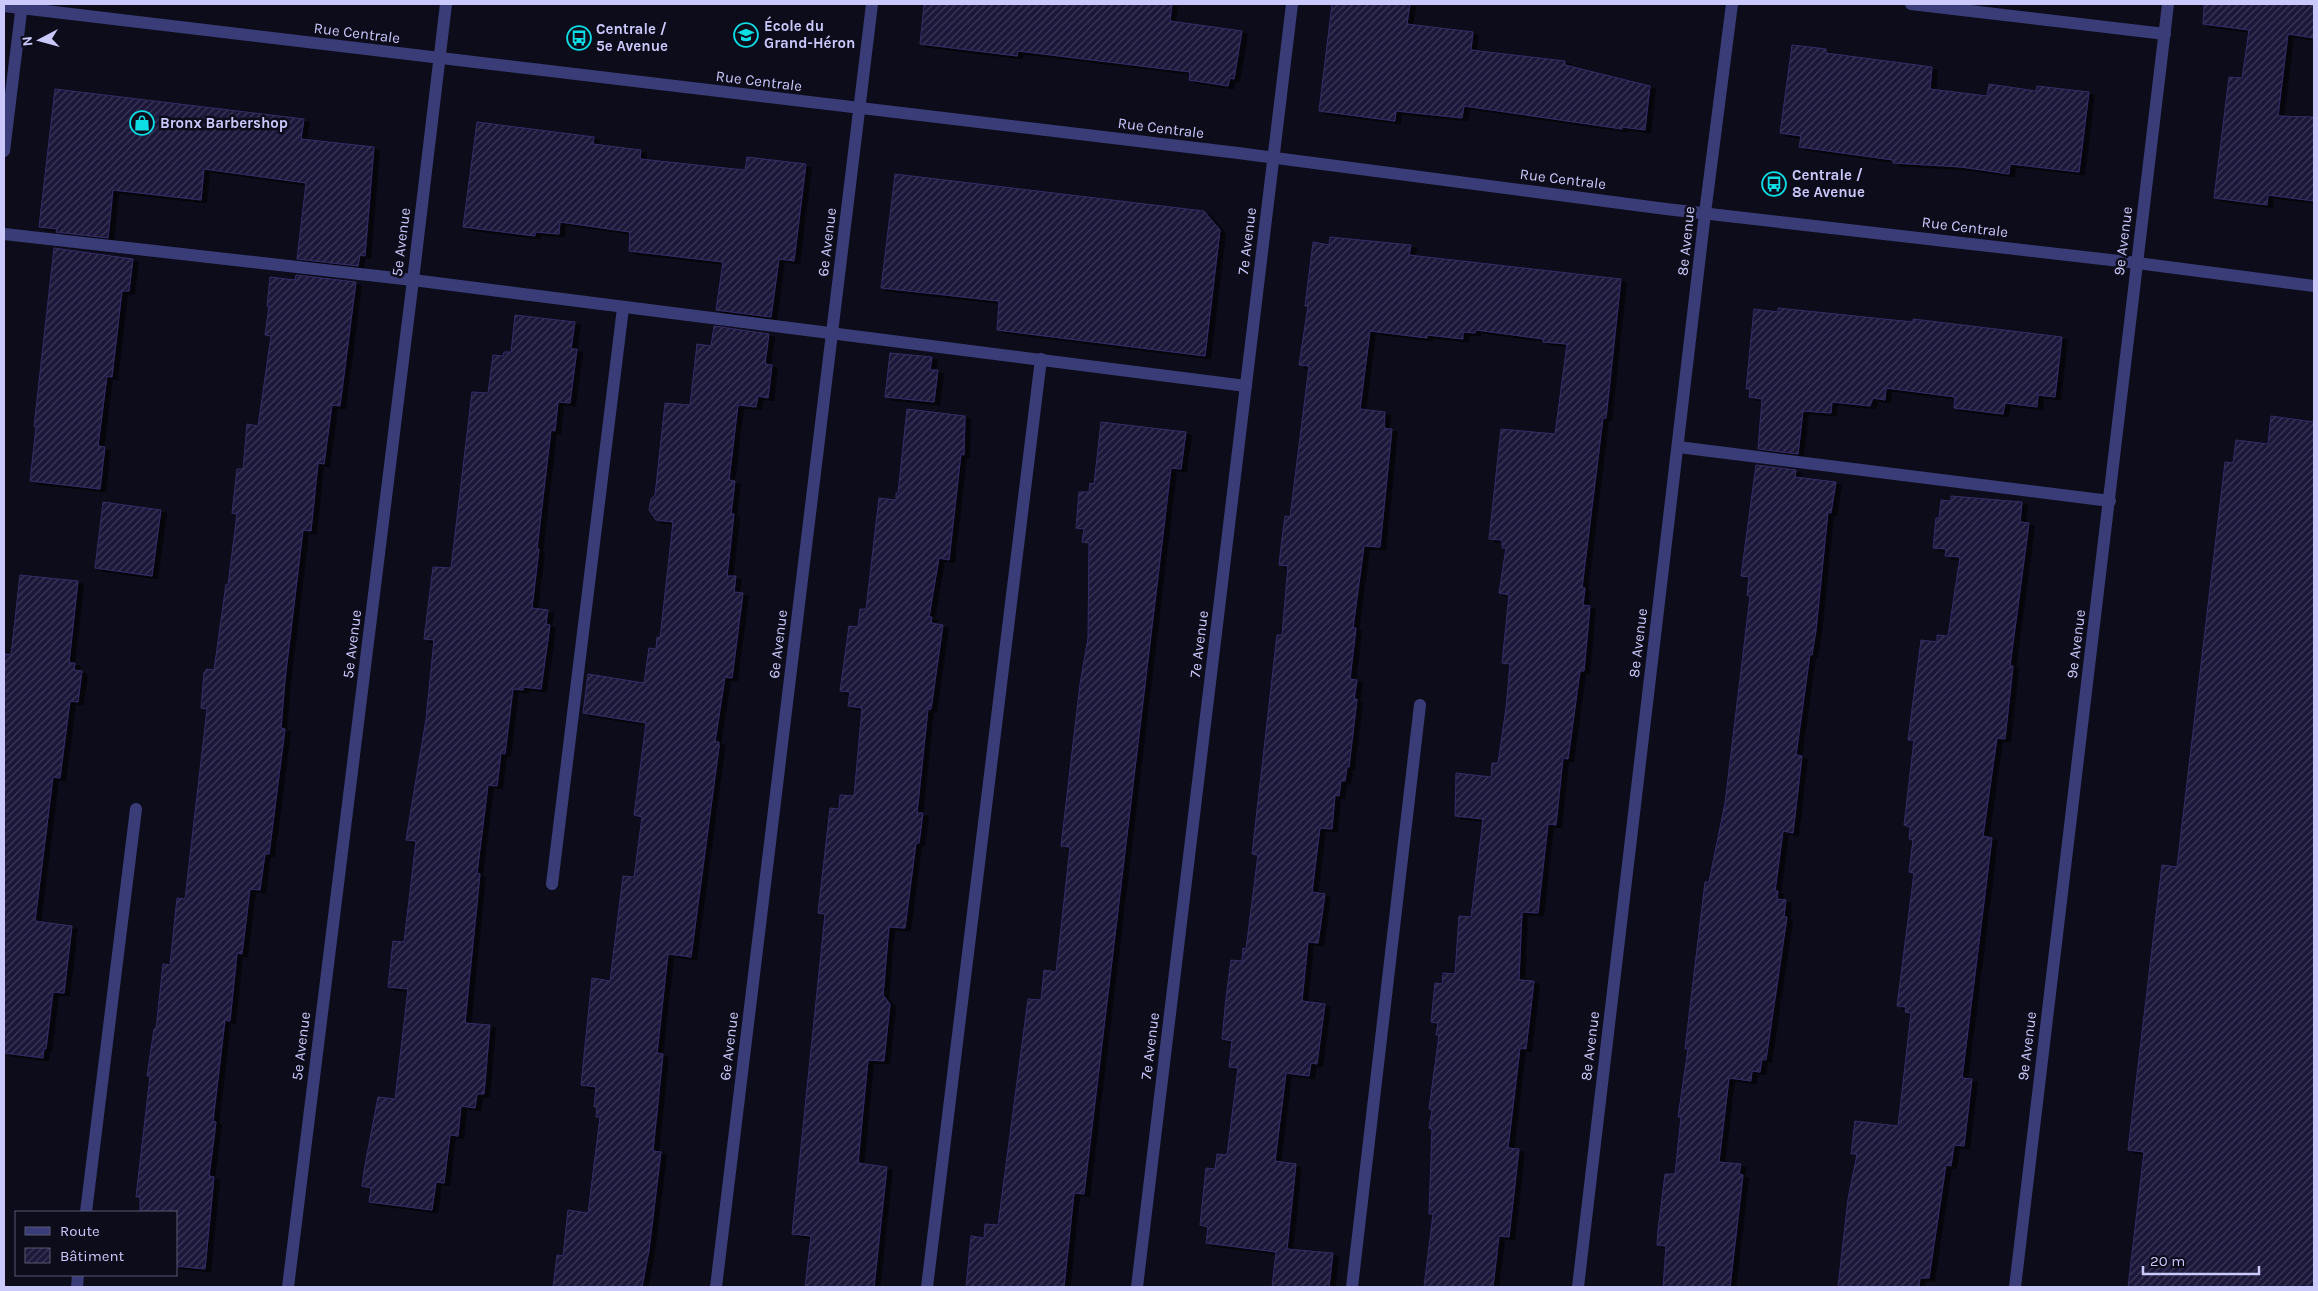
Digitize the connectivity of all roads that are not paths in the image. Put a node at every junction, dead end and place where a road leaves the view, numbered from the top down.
1 (446, 4) edge
2 (872, 4) edge
3 (1292, 4) edge
4 (1732, 4) edge
5 (1912, 4) edge
6 (2168, 4) edge
7 (4, 6) edge
8 (22, 6) edge
9 (2165, 34) junction
10 (439, 59) junction
11 (860, 109) junction
12 (4, 151) edge
13 (1274, 158) junction
14 (1705, 213) junction
15 (4, 234) edge
16 (2137, 263) junction
17 (413, 280) junction
18 (2314, 286) edge
19 (623, 308) junction
20 (832, 333) junction
21 (1041, 359) junction
22 (1246, 386) junction
23 (1678, 447) junction
24 (2110, 501) junction
25 (1420, 705) dead end
26 (136, 809) dead end
27 (552, 884) dead end
28 (86, 1211) edge
29 (288, 1287) edge
30 (716, 1287) edge
31 (927, 1287) edge
32 (1137, 1287) edge
33 (1352, 1287) edge
34 (1578, 1287) edge
35 (2014, 1287) edge

1 - 10 street, 5e Avenue
2 - 11 street, 6e Avenue
3 - 13 street, 7e Avenue
4 - 14 street, 8e Avenue
5 - 9 street
6 - 9 street, 9e Avenue
7 - 8 street, Rue Centrale
8 - 10 street, Rue Centrale
8 - 12 street
9 - 16 street, 9e Avenue
10 - 11 street, Rue Centrale
10 - 17 street, 5e Avenue
11 - 13 street, Rue Centrale
11 - 20 street, 6e Avenue
13 - 14 street, Rue Centrale
13 - 22 street, 7e Avenue
14 - 16 street, Rue Centrale
14 - 23 street, 8e Avenue
15 - 17 street
16 - 18 street, Rue Centrale
16 - 24 street, 9e Avenue
17 - 19 street
17 - 29 street, 5e Avenue
19 - 20 street
19 - 27 street
20 - 21 street
20 - 30 street, 6e Avenue
21 - 22 street
21 - 31 street
22 - 32 street, 7e Avenue
23 - 24 street
23 - 34 street, 8e Avenue
24 - 35 street, 9e Avenue
25 - 33 street
26 - 28 street

